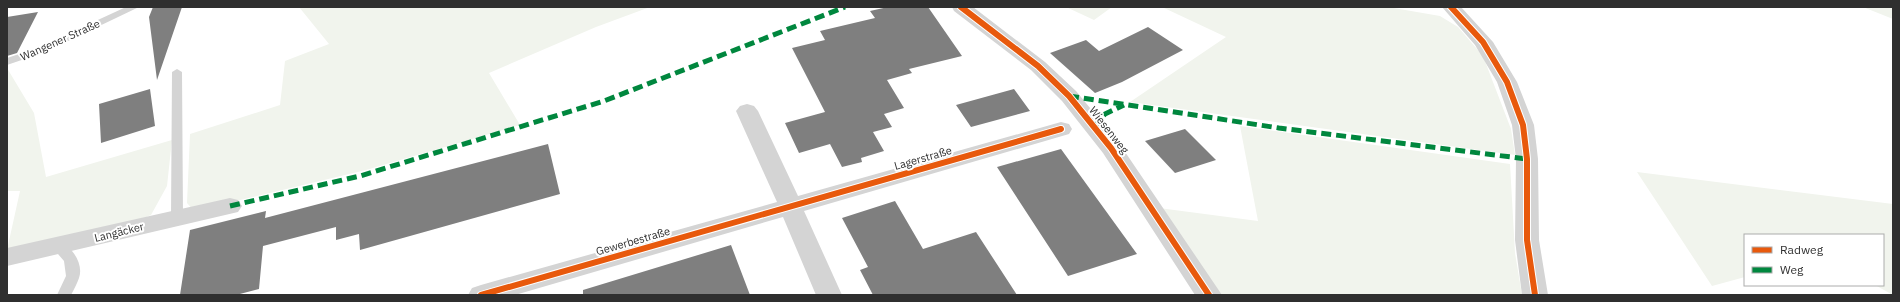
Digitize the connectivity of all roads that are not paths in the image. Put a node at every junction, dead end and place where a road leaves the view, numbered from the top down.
1 (134, 7) edge
2 (961, 7) edge
3 (1451, 7) edge
4 (7, 62) edge
5 (177, 72) dead end
6 (747, 111) dead end
7 (1061, 129) dead end
8 (230, 206) dead end
9 (791, 207) junction
10 (177, 217) junction
11 (59, 247) junction
12 (7, 258) edge
13 (64, 295) edge
14 (481, 295) edge
15 (829, 295) edge
16 (1209, 295) edge
17 (1535, 295) edge

1 - 4 lane, Wangener Straße
2 - 16 street, Wiesenweg
3 - 17 street
5 - 10 lane
6 - 9 street
7 - 9 street, Lagerstraße
8 - 10 street, Langäcker
9 - 14 street, Gewerbestraße
9 - 15 street
10 - 11 street, Langäcker
11 - 12 street, Langäcker
11 - 13 lane

